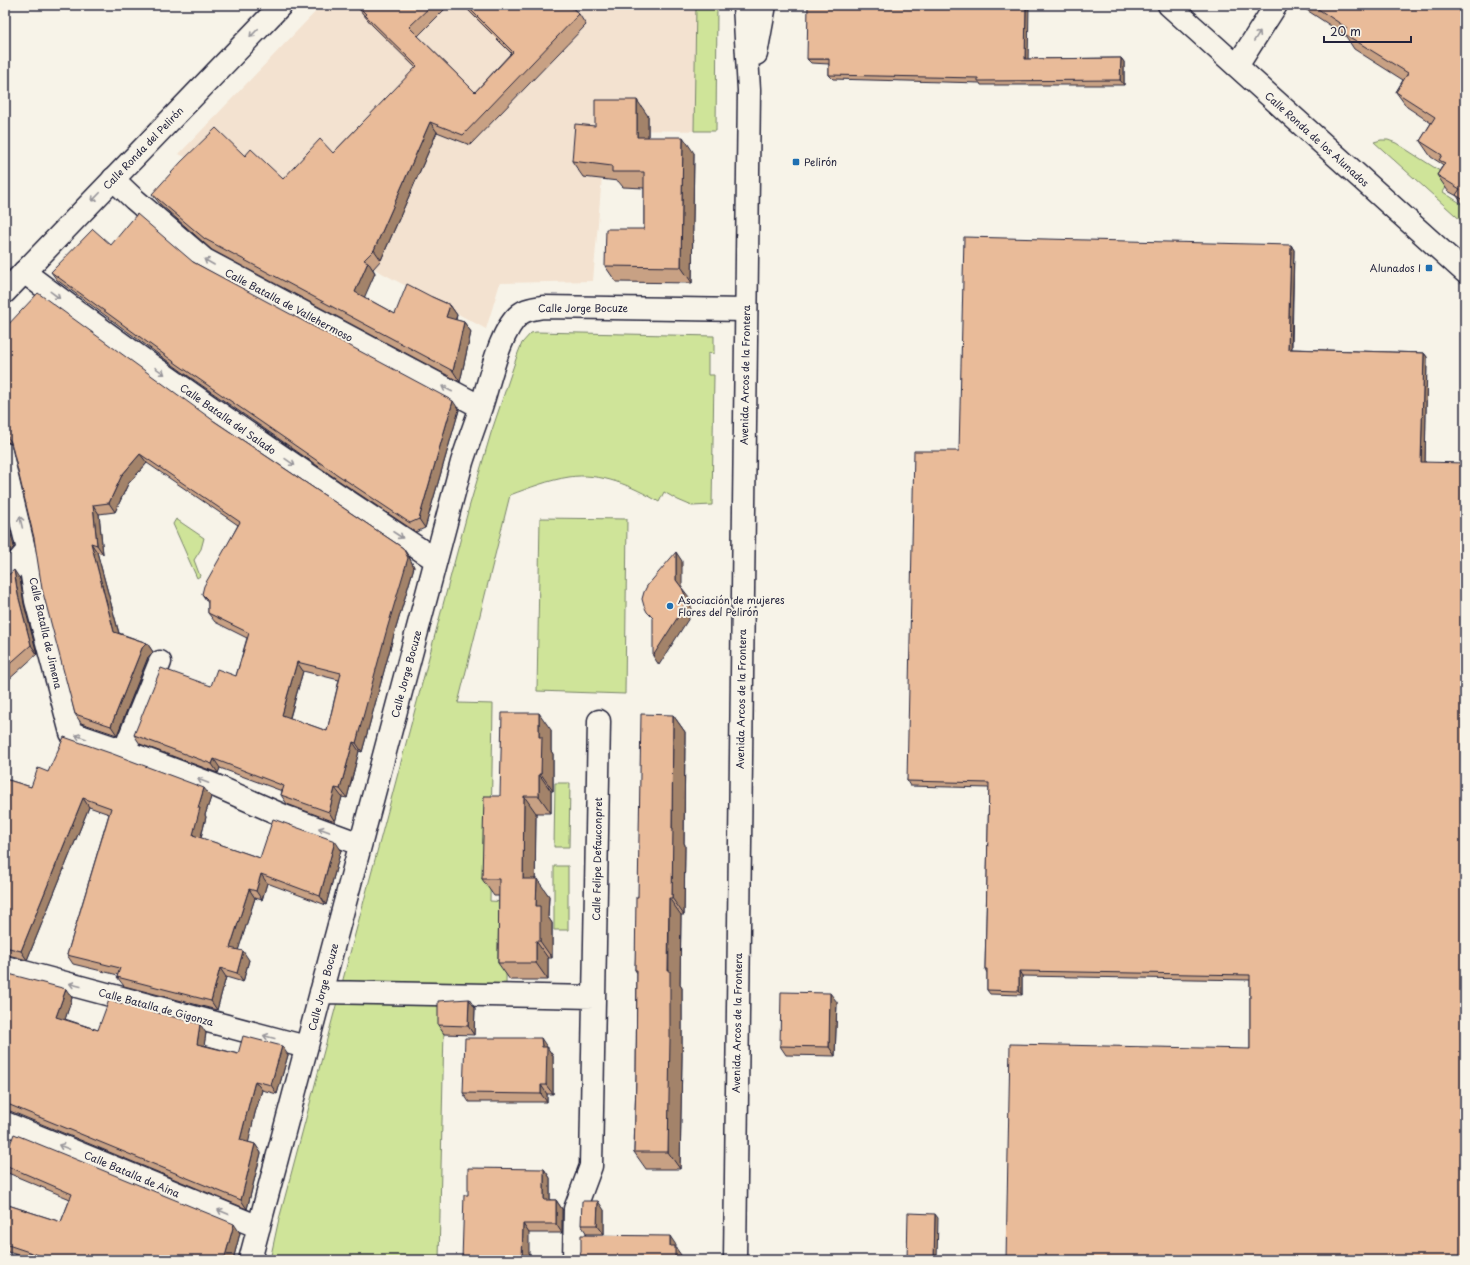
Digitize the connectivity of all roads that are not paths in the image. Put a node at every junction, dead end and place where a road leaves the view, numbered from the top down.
1 (281, 5) edge
2 (744, 5) edge
3 (765, 5) edge
4 (1169, 5) edge
5 (1276, 5) edge
6 (1237, 66) junction
7 (749, 90) junction
8 (113, 179) junction
9 (24, 272) junction
10 (1465, 272) edge
11 (5, 292) edge
12 (746, 310) junction
13 (481, 407) junction
14 (5, 454) edge
15 (28, 550) junction
16 (436, 560) junction
17 (5, 577) edge
18 (160, 662) dead end
19 (600, 721) dead end
20 (124, 751) junction
21 (360, 844) junction
22 (5, 967) edge
23 (322, 992) junction
24 (594, 997) junction
25 (306, 1047) junction
26 (5, 1123) edge
27 (259, 1227) junction
28 (250, 1260) edge
29 (574, 1260) edge
30 (735, 1260) edge

1 -> 8 street, Calle Ronda del Pelirón
2 - 7 street, Avenida Arcos de la Frontera
3 - 7 street, Avenida Arcos de la Frontera
4 - 6 street, Calle Ronda de los Alunados
6 -> 5 street
6 - 10 street, Calle Ronda de los Alunados
7 - 12 street, Avenida Arcos de la Frontera
8 -> 9 street, Calle Ronda del Pelirón
13 -> 8 street, Calle Batalla de Vallehermoso
9 - 11 street, Calle Ronda del Pelirón
9 -> 16 street, Calle Batalla del Salado
12 - 13 street, Calle Jorge Bocuze
12 - 30 street, Avenida Arcos de la Frontera
13 - 16 street, Calle Jorge Bocuze
15 -> 14 street, Calle Batalla de Jimena
15 - 17 street
20 -> 15 street, Calle Batalla de Jimena
16 - 21 street, Calle Jorge Bocuze
18 - 20 street
19 - 24 street, Calle Felipe Defauconpret
21 -> 20 street, Calle Batalla de Jimena
21 - 23 street, Calle Jorge Bocuze
25 -> 22 street, Calle Batalla de Gigonza
23 - 24 street
23 - 25 street, Calle Jorge Bocuze
24 - 29 street, Calle Felipe Defauconpret
25 - 27 street, Calle Jorge Bocuze
27 -> 26 street, Calle Batalla de Aina
27 - 28 street, Calle Jorge Bocuze

